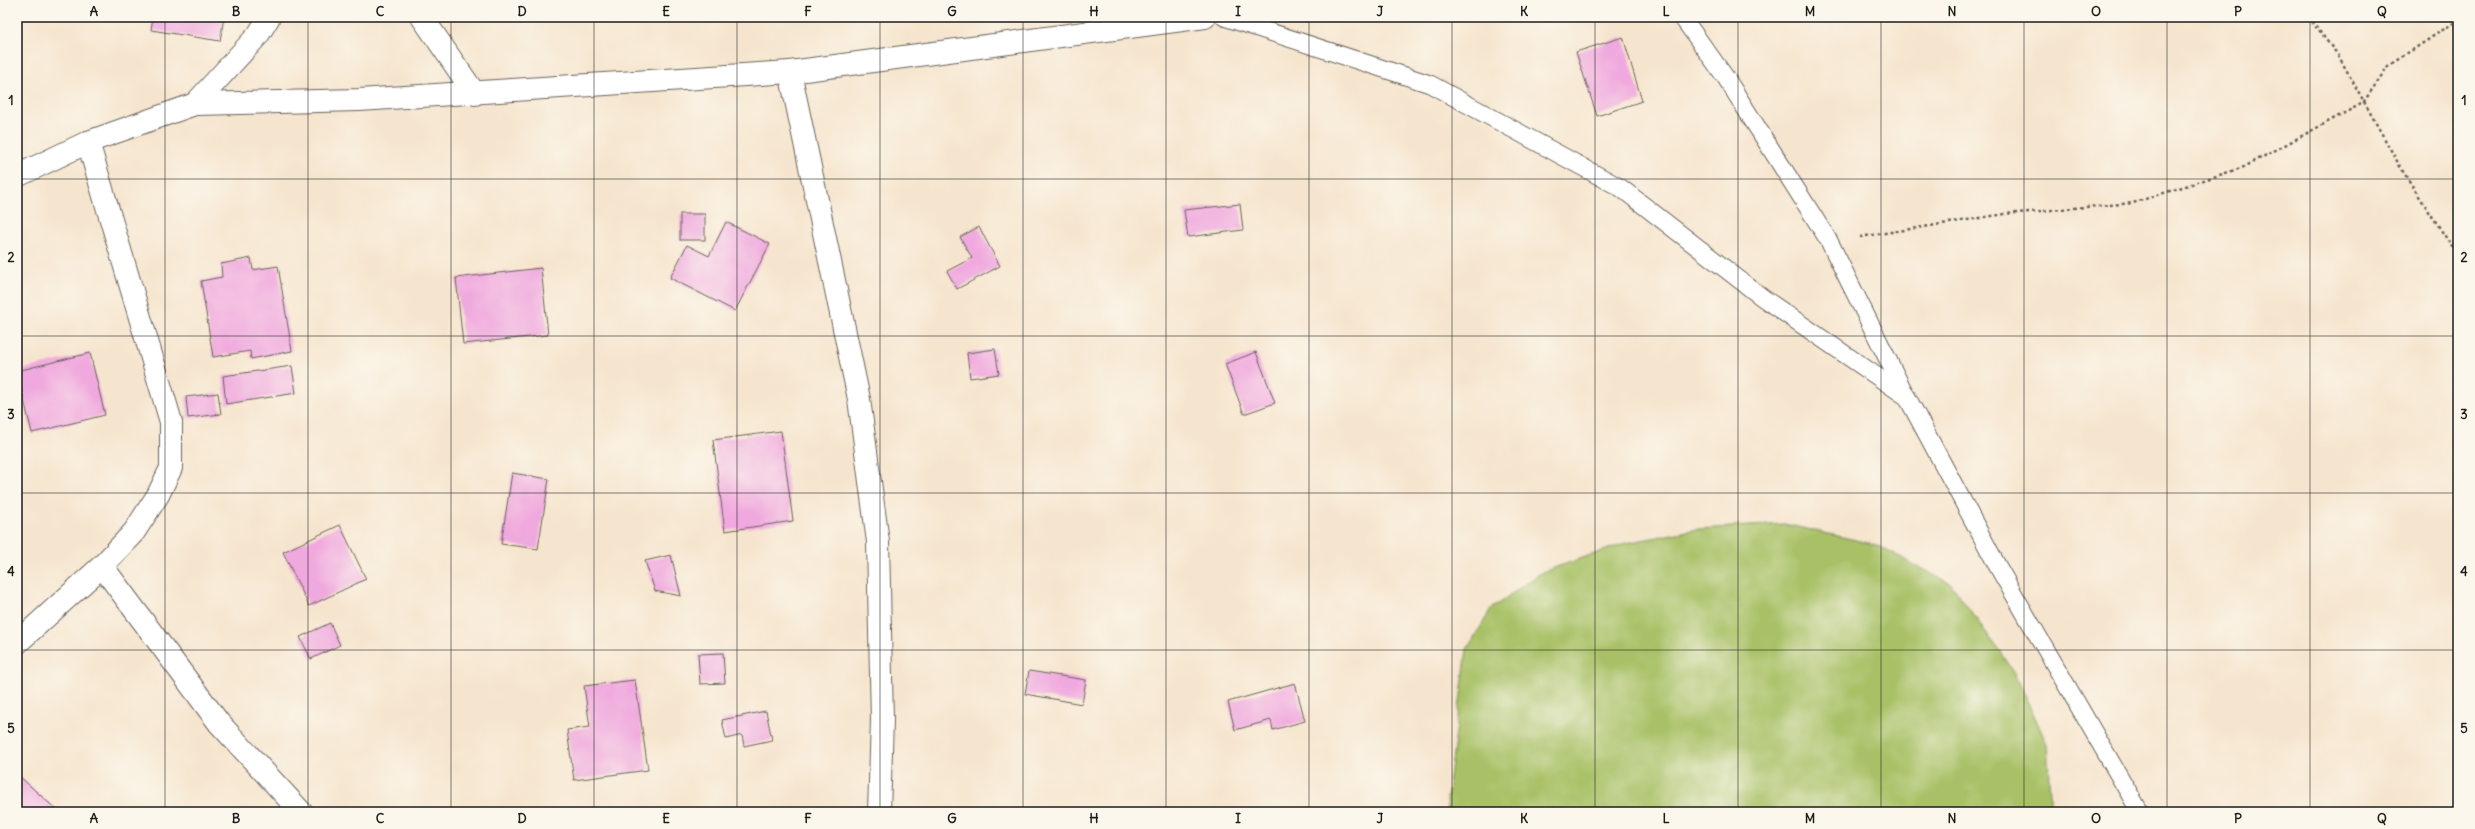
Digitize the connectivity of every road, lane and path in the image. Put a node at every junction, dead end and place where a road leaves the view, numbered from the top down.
1 (269, 17) edge
2 (422, 17) edge
3 (1205, 17) edge
4 (1224, 17) edge
5 (1682, 17) edge
6 (2308, 17) edge
7 (2458, 20) edge
8 (790, 72) junction
9 (475, 94) junction
10 (2363, 103) junction
11 (195, 104) junction
12 (88, 142) junction
13 (17, 176) edge
14 (1829, 241) junction
15 (2458, 256) edge
16 (1907, 398) junction
17 (102, 566) junction
18 (17, 643) edge
19 (301, 812) edge
20 (879, 812) edge
21 (2140, 812) edge

1 - 11 street
2 - 9 street
3 - 8 street
4 - 16 lane
5 - 14 lane
6 - 10 path
7 - 10 path
8 - 9 street
8 - 20 street
9 - 11 street
10 - 14 path
10 - 15 path
11 - 12 street
12 - 13 street
12 - 17 street
14 - 16 lane
16 - 21 lane
17 - 18 street
17 - 19 street

